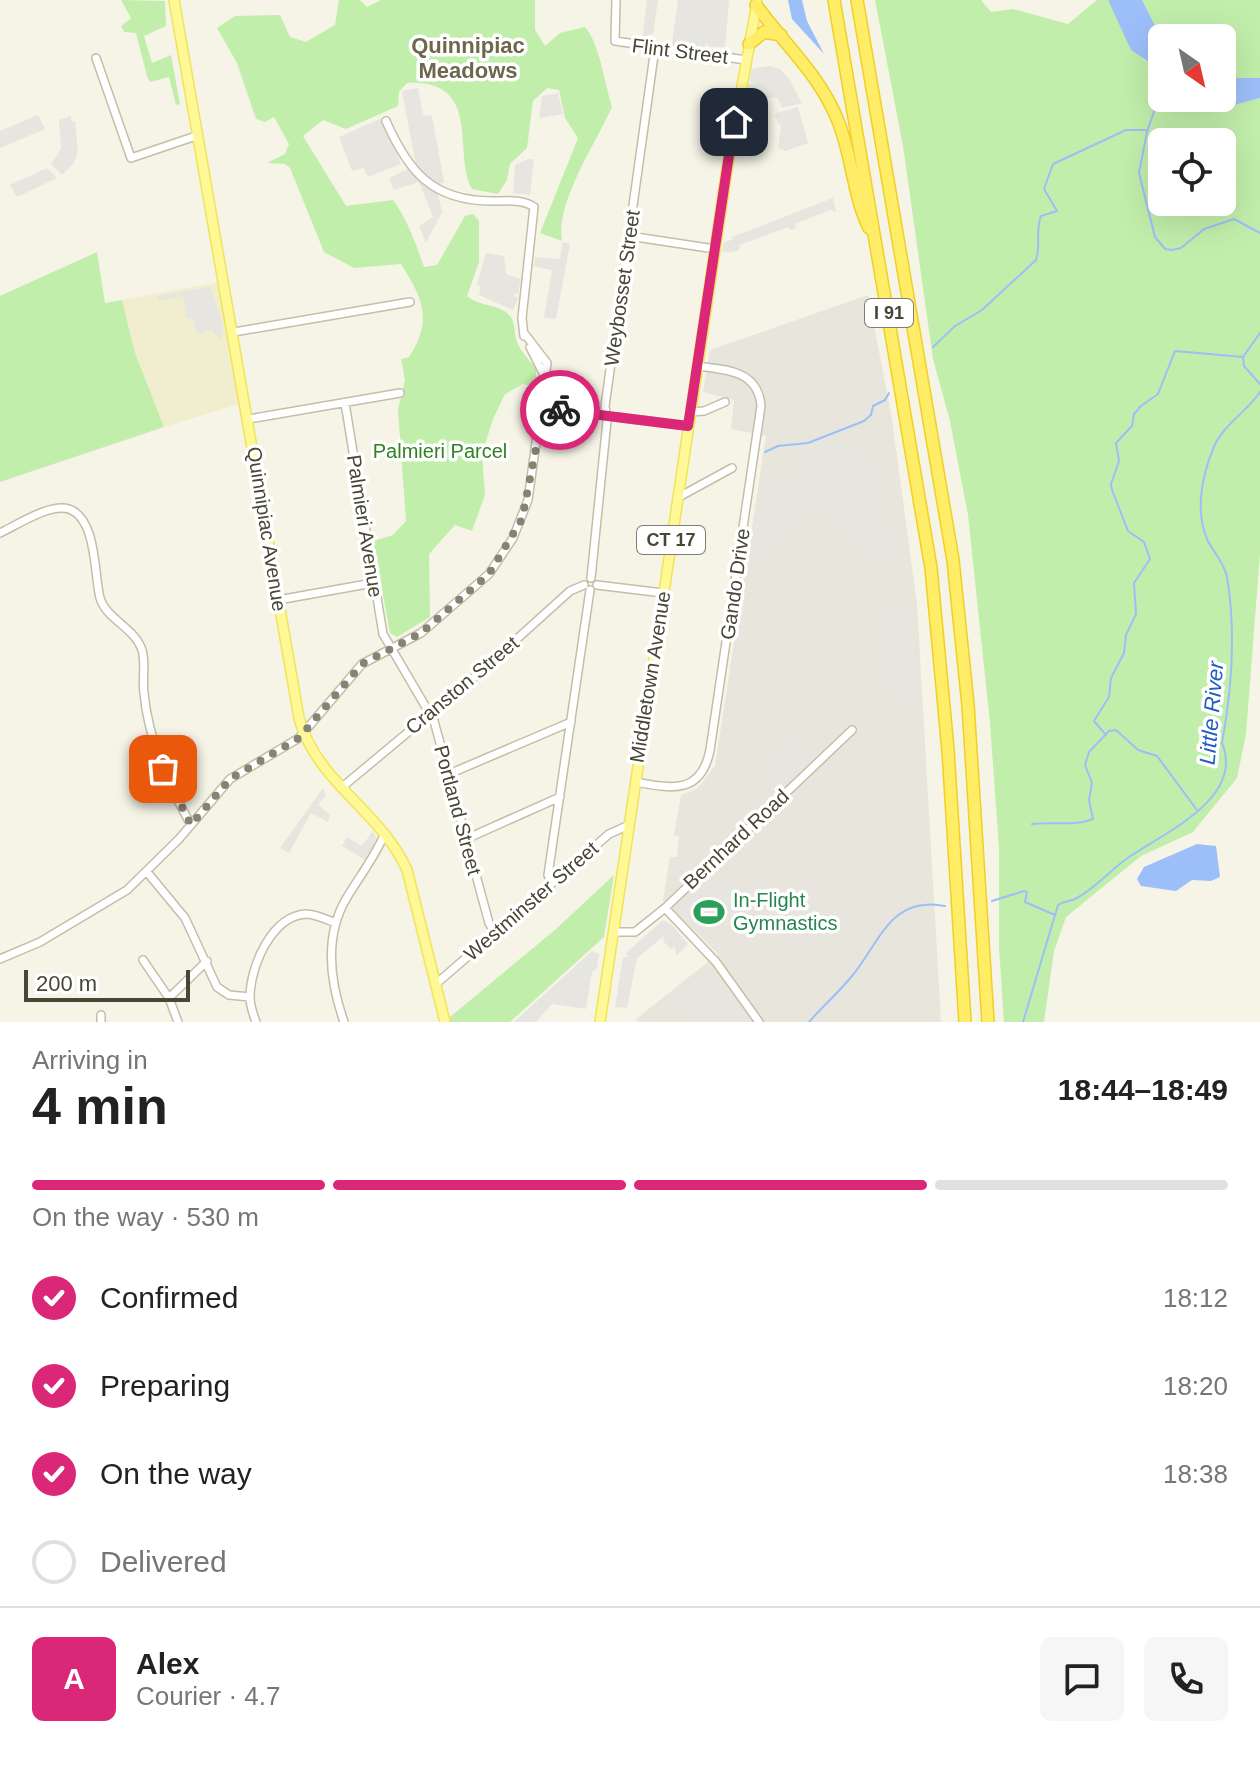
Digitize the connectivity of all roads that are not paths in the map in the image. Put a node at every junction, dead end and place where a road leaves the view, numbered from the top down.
1 (174, 0) edge
2 (616, 0) edge
3 (834, 0) edge
4 (857, 0) edge
5 (757, 2) edge
6 (781, 36) junction
7 (749, 44) junction
8 (655, 48) junction
9 (96, 58) dead end
10 (746, 60) junction
11 (386, 121) dead end
12 (196, 136) junction
13 (629, 236) junction
14 (876, 239) junction
15 (715, 249) junction
16 (410, 302) dead end
17 (234, 332) junction
18 (697, 366) junction
19 (400, 393) dead end
20 (725, 402) dead end
21 (345, 403) junction
22 (544, 408) junction
23 (690, 412) junction
24 (607, 416) junction
25 (249, 419) junction
26 (688, 426) junction
27 (732, 468) dead end
28 (677, 498) junction
29 (0, 533) edge
30 (373, 583) junction
31 (591, 584) junction
32 (663, 593) junction
33 (278, 600) junction
34 (390, 648) junction
35 (430, 711) junction
36 (571, 722) junction
37 (852, 730) dead end
38 (303, 733) junction
39 (449, 774) junction
40 (635, 782) junction
41 (341, 788) junction
42 (560, 797) junction
43 (191, 825) junction
44 (629, 825) junction
45 (386, 831) junction
46 (466, 839) junction
47 (397, 846) junction
48 (378, 851) junction
49 (147, 872) junction
50 (552, 883) junction
51 (665, 908) junction
52 (336, 923) junction
53 (613, 932) junction
54 (495, 933) junction
55 (0, 959) edge
56 (143, 960) dead end
57 (207, 961) junction
58 (437, 983) junction
59 (250, 997) junction
60 (169, 998) junction
61 (178, 1022) edge
62 (256, 1022) edge
63 (344, 1022) edge
64 (445, 1022) edge
65 (600, 1022) edge
66 (759, 1022) edge
67 (965, 1022) edge
68 (988, 1022) edge

1 - 12 main road, Quinnipiac Avenue
2 - 8 street, Flint Street
3 - 14 highway, I 91
4 - 68 highway, I 91
5 - 6 highway
5 - 7 main road, Middletown Avenue / CT 17
6 - 7 highway
6 - 14 highway
7 - 10 main road, Middletown Avenue / CT 17
8 - 10 street, Flint Street
8 - 13 street, Weybosset Street
9 - 12 street
10 - 15 main road, Middletown Avenue / CT 17
11 - 22 street
12 - 17 main road, Quinnipiac Avenue
13 - 15 street
13 - 24 street, Weybosset Street
14 - 67 highway, I 91
15 - 18 main road, Middletown Avenue / CT 17
16 - 17 street
17 - 25 main road, Quinnipiac Avenue
18 - 23 main road, Middletown Avenue / CT 17
18 - 40 street, Gando Drive
19 - 21 street
20 - 23 street
21 - 25 street
21 - 30 street, Palmieri Avenue
22 - 24 street
22 - 34 street
23 - 26 main road, Middletown Avenue / CT 17
24 - 26 street
24 - 31 street, Weybosset Street
25 - 33 main road, Quinnipiac Avenue
26 - 28 main road, Middletown Avenue / CT 17
27 - 28 street
28 - 32 main road, Middletown Avenue / CT 17
29 - 43 street
30 - 33 street
30 - 34 street, Palmieri Avenue
31 - 32 street
31 - 35 street, Cranston Street
31 - 36 street, Weybosset Street
32 - 40 main road, Middletown Avenue / CT 17
33 - 38 main road, Quinnipiac Avenue
34 - 35 street, Portland Street
34 - 38 street
35 - 39 street, Portland Street
35 - 41 street, Cranston Street
36 - 39 street
36 - 42 street, Weybosset Street
37 - 51 street, Bernhard Road
38 - 41 main road, Quinnipiac Avenue
38 - 43 street
39 - 46 street, Portland Street
40 - 44 main road, Middletown Avenue / CT 17
41 - 45 main road, Quinnipiac Avenue
42 - 46 street
42 - 50 street, Weybosset Street
43 - 49 street
44 - 50 street, Westminster Street
44 - 53 main road, Middletown Avenue / CT 17
45 - 47 main road, Quinnipiac Avenue
45 - 48 street
46 - 54 street, Portland Street
47 - 48 street
47 - 58 main road, Quinnipiac Avenue
48 - 52 street
49 - 55 street
49 - 57 street
50 - 54 street, Westminster Street
51 - 53 street, Bernhard Road
51 - 66 street
52 - 59 street
52 - 63 street
53 - 65 main road, Middletown Avenue / CT 17
54 - 58 street, Westminster Street
56 - 60 street
57 - 59 street
57 - 60 street
58 - 64 main road, Quinnipiac Avenue
59 - 62 street
60 - 61 street

